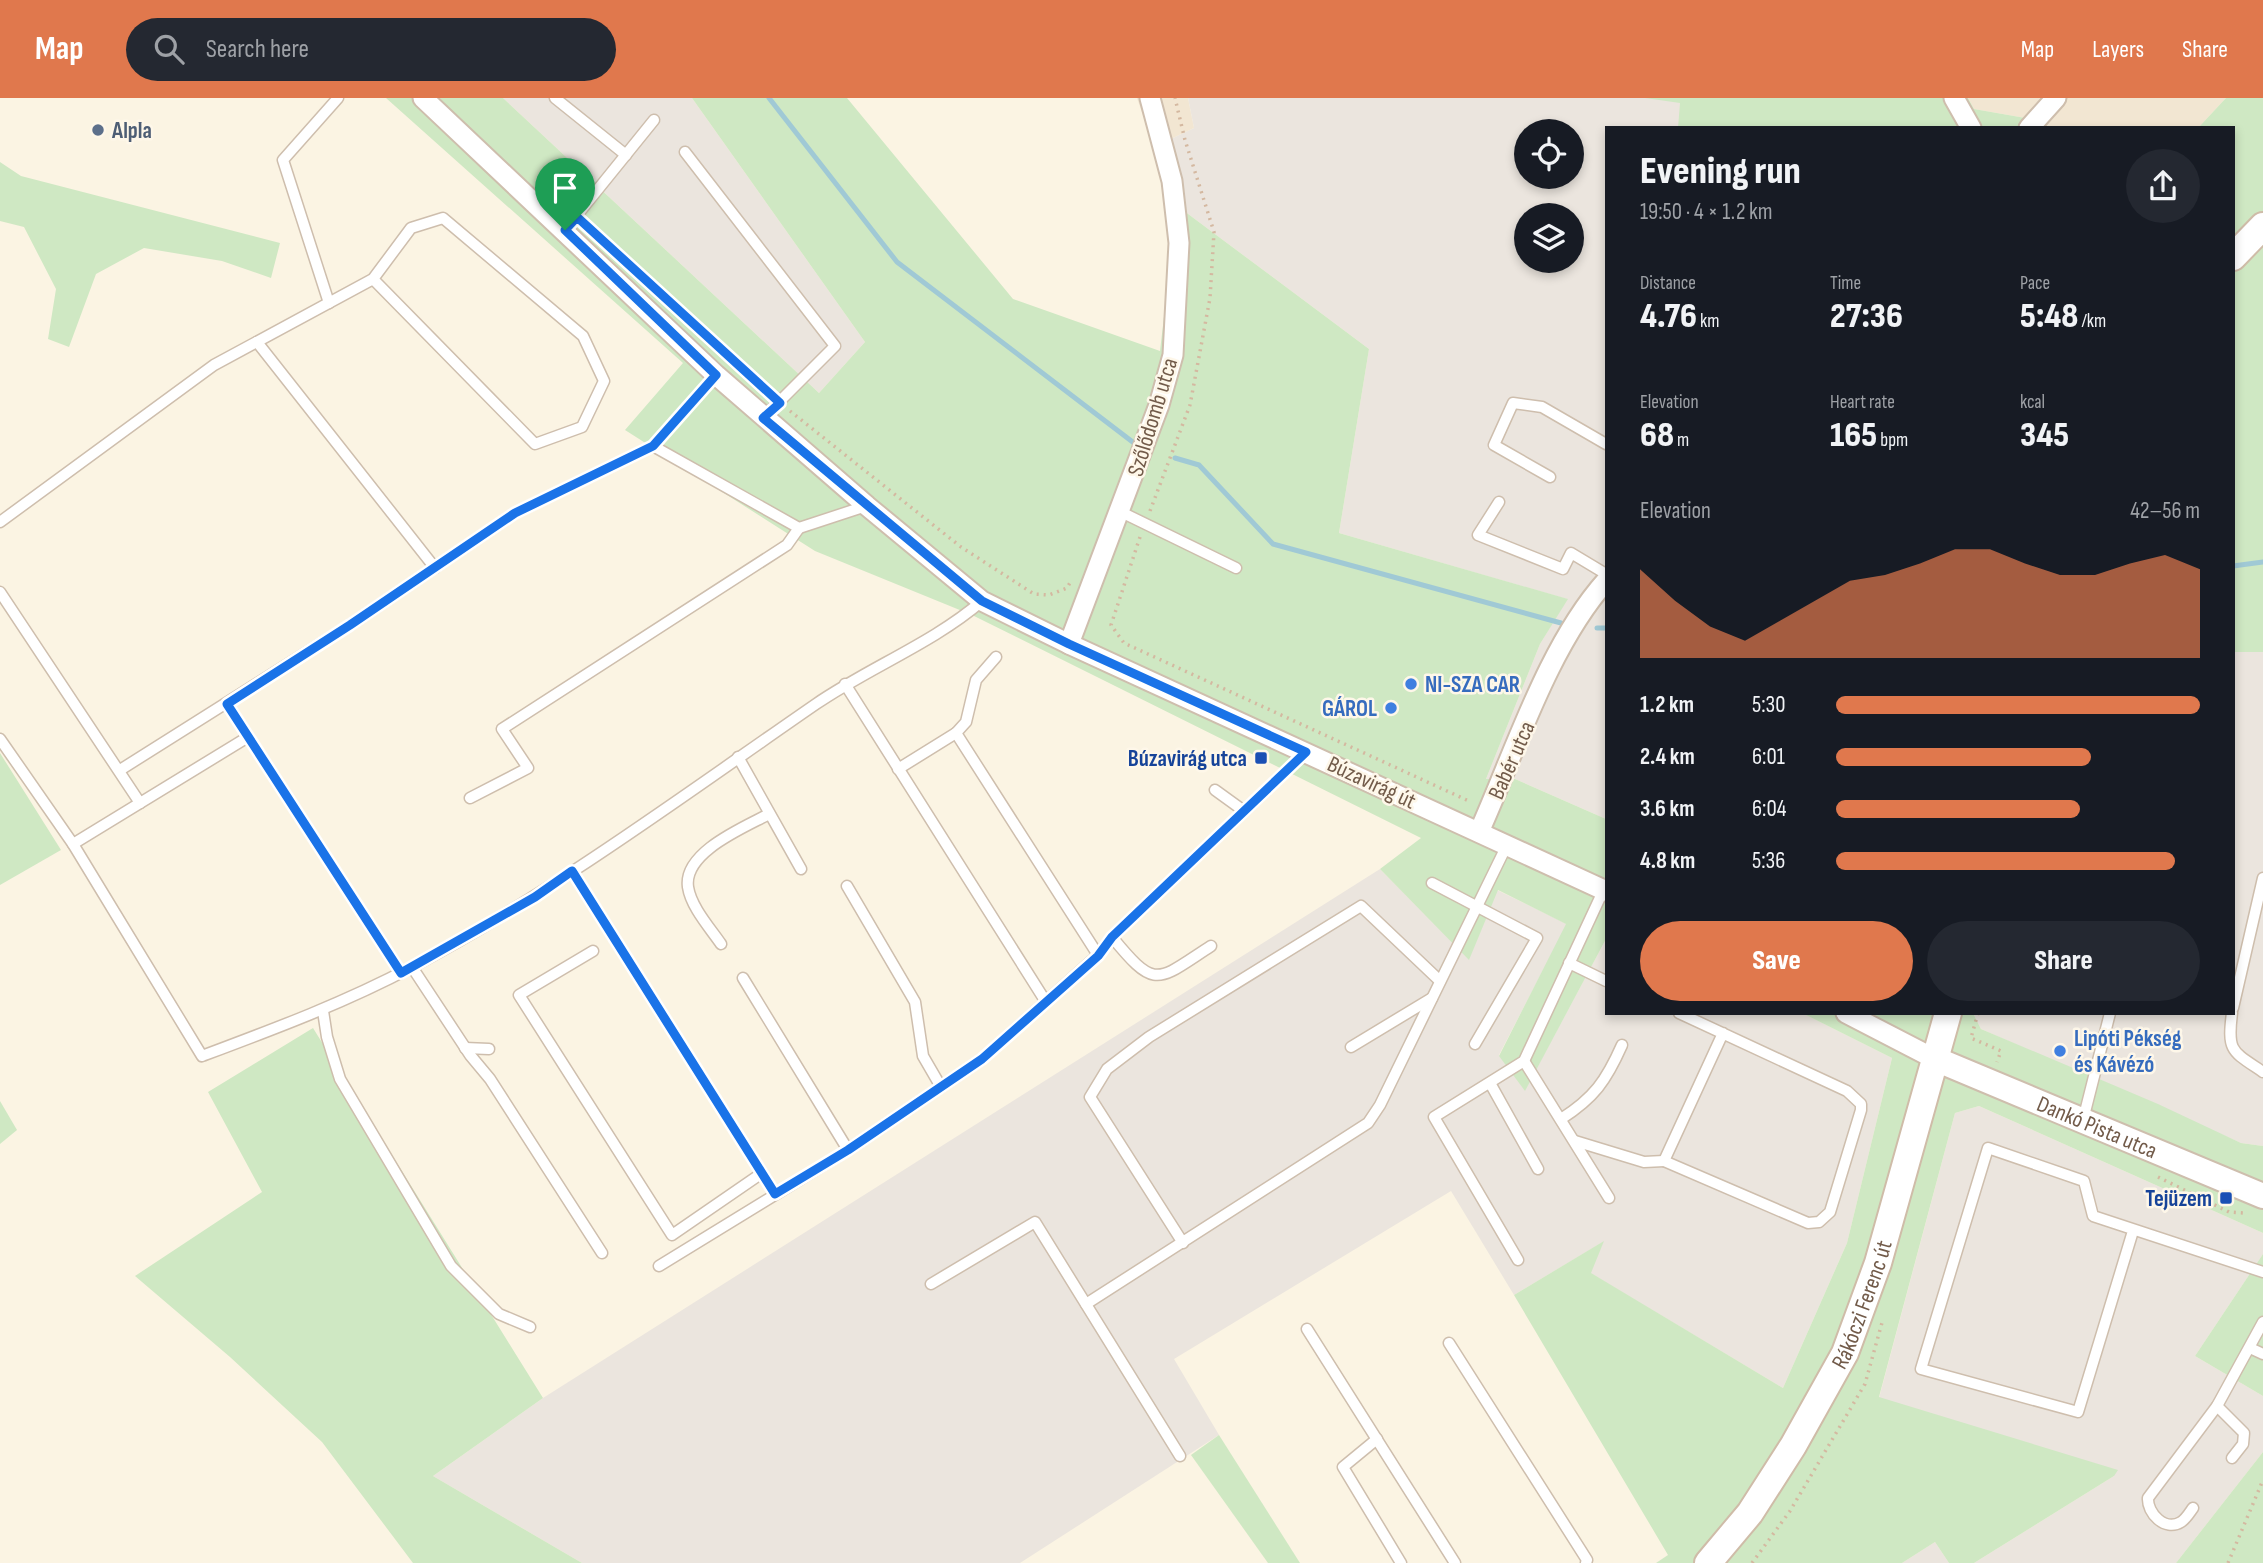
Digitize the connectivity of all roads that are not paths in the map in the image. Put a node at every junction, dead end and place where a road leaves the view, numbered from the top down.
1 (338, 98) edge
2 (423, 98) edge
3 (555, 98) edge
4 (1150, 98) edge
5 (1954, 98) edge
6 (2056, 98) edge
7 (654, 120) dead end
8 (1969, 126) edge
9 (2031, 126) edge
10 (685, 152) dead end
11 (626, 155) junction
12 (2263, 226) edge
13 (565, 230) junction
14 (2235, 255) edge
15 (373, 279) junction
16 (329, 303) junction
17 (257, 342) junction
18 (716, 375) junction
19 (763, 418) junction
20 (1605, 443) edge
21 (653, 446) junction
22 (1550, 477) dead end
23 (1499, 502) dead end
24 (867, 506) junction
25 (1121, 512) junction
26 (0, 523) edge
27 (799, 528) junction
28 (435, 568) junction
29 (1236, 568) dead end
30 (1605, 573) edge
31 (1605, 581) edge
32 (0, 592) edge
33 (982, 601) junction
34 (1069, 644) junction
35 (996, 657) dead end
36 (845, 684) junction
37 (227, 704) junction
38 (956, 733) junction
39 (248, 737) junction
40 (0, 739) edge
41 (1306, 752) junction
42 (738, 757) junction
43 (898, 769) junction
44 (120, 771) junction
45 (1215, 790) dead end
46 (470, 798) dead end
47 (141, 803) junction
48 (1244, 811) junction
49 (769, 814) junction
50 (1479, 832) junction
51 (73, 844) junction
52 (1507, 845) junction
53 (801, 869) dead end
54 (572, 871) junction
55 (2263, 878) edge
56 (1432, 883) dead end
57 (847, 886) dead end
58 (1605, 888) edge
59 (1476, 907) junction
60 (1112, 937) junction
61 (721, 944) dead end
62 (1211, 946) dead end
63 (593, 951) dead end
64 (1098, 956) junction
65 (1570, 963) junction
66 (412, 967) junction
67 (401, 973) junction
68 (743, 978) dead end
69 (1605, 980) edge
70 (1440, 981) junction
71 (1432, 997) junction
72 (1046, 1002) junction
73 (2235, 1002) edge
74 (323, 1011) junction
75 (1683, 1015) edge
76 (1850, 1015) edge
77 (1947, 1015) edge
78 (2110, 1015) edge
79 (2232, 1015) edge
80 (1723, 1033) junction
81 (1475, 1044) dead end
82 (1622, 1045) dead end
83 (1351, 1047) dead end
84 (465, 1048) junction
85 (489, 1049) dead end
86 (1933, 1058) junction
87 (1524, 1061) junction
88 (2263, 1072) edge
89 (1490, 1083) junction
90 (941, 1087) junction
91 (1561, 1119) junction
92 (2083, 1121) junction
93 (1575, 1141) junction
94 (848, 1150) junction
95 (1664, 1161) junction
96 (1538, 1169) dead end
97 (762, 1173) junction
98 (775, 1194) junction
99 (2263, 1196) edge
100 (1609, 1198) dead end
101 (2133, 1231) junction
102 (1183, 1243) junction
103 (602, 1253) dead end
104 (1518, 1259) dead end
105 (659, 1266) dead end
106 (2263, 1272) edge
107 (931, 1284) dead end
108 (1086, 1304) junction
109 (2263, 1322) edge
110 (530, 1326) dead end
111 (1307, 1329) dead end
112 (1449, 1343) dead end
113 (2250, 1348) junction
114 (2263, 1354) edge
115 (2217, 1406) junction
116 (1377, 1439) junction
117 (1180, 1456) dead end
118 (2232, 1458) dead end
119 (2193, 1508) dead end
120 (1401, 1563) edge
121 (1455, 1563) edge
122 (1586, 1563) edge
123 (1708, 1563) edge

1 - 16 lane
2 - 13 street, Búzavirág út
3 - 11 lane
4 - 25 street, Szőlődomb utca
5 - 8 street
6 - 9 street
7 - 11 lane
10 - 19 lane
11 - 13 lane
12 - 14 main road
13 - 18 street, Búzavirág út
15 - 15 lane
15 - 16 lane
16 - 17 lane
17 - 26 lane
17 - 28 lane
18 - 19 street, Búzavirág út
18 - 21 lane
19 - 24 street, Búzavirág út
20 - 22 lane
21 - 27 lane
21 - 28 lane
23 - 30 lane
24 - 27 lane
24 - 33 street, Búzavirág út
25 - 29 lane
25 - 34 street, Szőlődomb utca
27 - 46 lane
28 - 37 lane
31 - 50 street, Babér utca
32 - 44 lane
33 - 34 street, Búzavirág út
33 - 36 lane
34 - 41 street, Búzavirág út
35 - 38 lane
36 - 42 lane
36 - 43 lane
37 - 39 lane
37 - 44 lane
38 - 43 lane
38 - 64 lane
39 - 47 lane
39 - 67 lane
40 - 51 lane
41 - 48 lane
41 - 50 street, Búzavirág út
42 - 49 lane
42 - 54 lane
43 - 72 lane
44 - 47 lane
45 - 48 lane
47 - 51 lane
48 - 60 lane
49 - 53 lane
49 - 61 lane
50 - 52 street, Búzavirág út
51 - 74 lane
52 - 58 street, Búzavirág út
52 - 59 lane
54 - 66 lane
54 - 97 lane
55 - 73 lane
56 - 59 lane
57 - 90 lane
58 - 65 lane
59 - 70 lane
59 - 81 lane
60 - 62 lane
60 - 64 lane
63 - 97 lane
64 - 72 lane
65 - 69 lane
65 - 87 lane
66 - 67 lane
66 - 84 lane
67 - 74 lane
68 - 94 lane
70 - 71 lane
70 - 102 lane
71 - 83 lane
71 - 102 lane
72 - 90 lane
74 - 110 lane
75 - 80 lane
76 - 86 street
77 - 86 main road, Rákóczi Ferenc út
78 - 92 lane
79 - 88 lane
80 - 95 lane
80 - 95 lane
82 - 91 lane
84 - 85 lane
84 - 103 lane
86 - 92 street, Dankó Pista utca
86 - 123 main road, Rákóczi Ferenc út
87 - 89 lane
87 - 91 lane
89 - 96 lane
89 - 104 lane
90 - 94 lane
91 - 93 lane
92 - 99 street, Dankó Pista utca
93 - 95 lane
93 - 100 lane
94 - 98 lane
97 - 98 lane
98 - 105 lane
101 - 101 lane
101 - 106 lane
102 - 108 lane
107 - 108 lane
108 - 117 lane
109 - 113 lane
111 - 116 lane
112 - 122 lane
113 - 114 lane
113 - 115 lane
115 - 118 lane
115 - 119 lane
116 - 120 lane
116 - 121 lane

